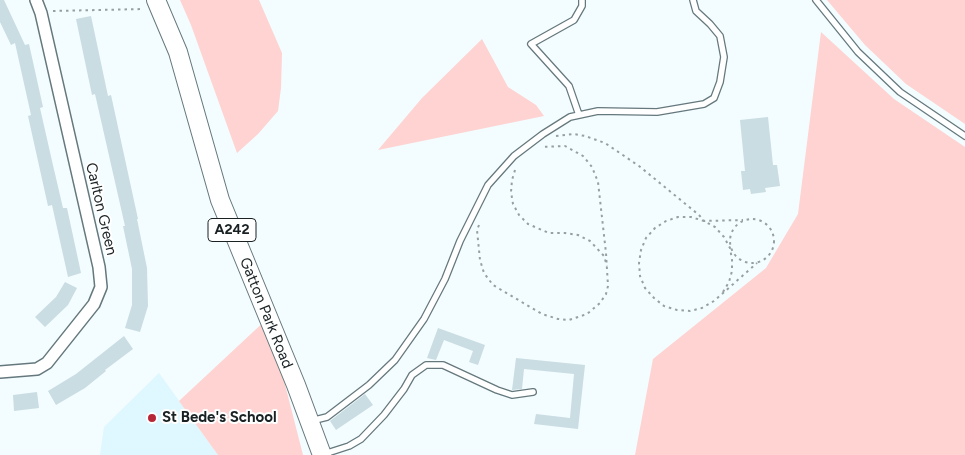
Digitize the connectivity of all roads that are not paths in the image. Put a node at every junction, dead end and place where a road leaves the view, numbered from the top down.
1 (36, 0) edge
2 (582, 0) edge
3 (693, 0) edge
4 (816, 0) edge
5 (158, 4) edge
6 (579, 115) junction
7 (965, 136) edge
8 (0, 372) edge
9 (533, 392) dead end
10 (309, 421) junction
11 (322, 455) edge

1 - 8 street, Carlton Green
2 - 6 lane
3 - 6 lane
4 - 7 lane
5 - 10 main road, Gatton Park Road / A242
6 - 10 lane
9 - 11 lane
10 - 11 main road, Gatton Park Road / A242

